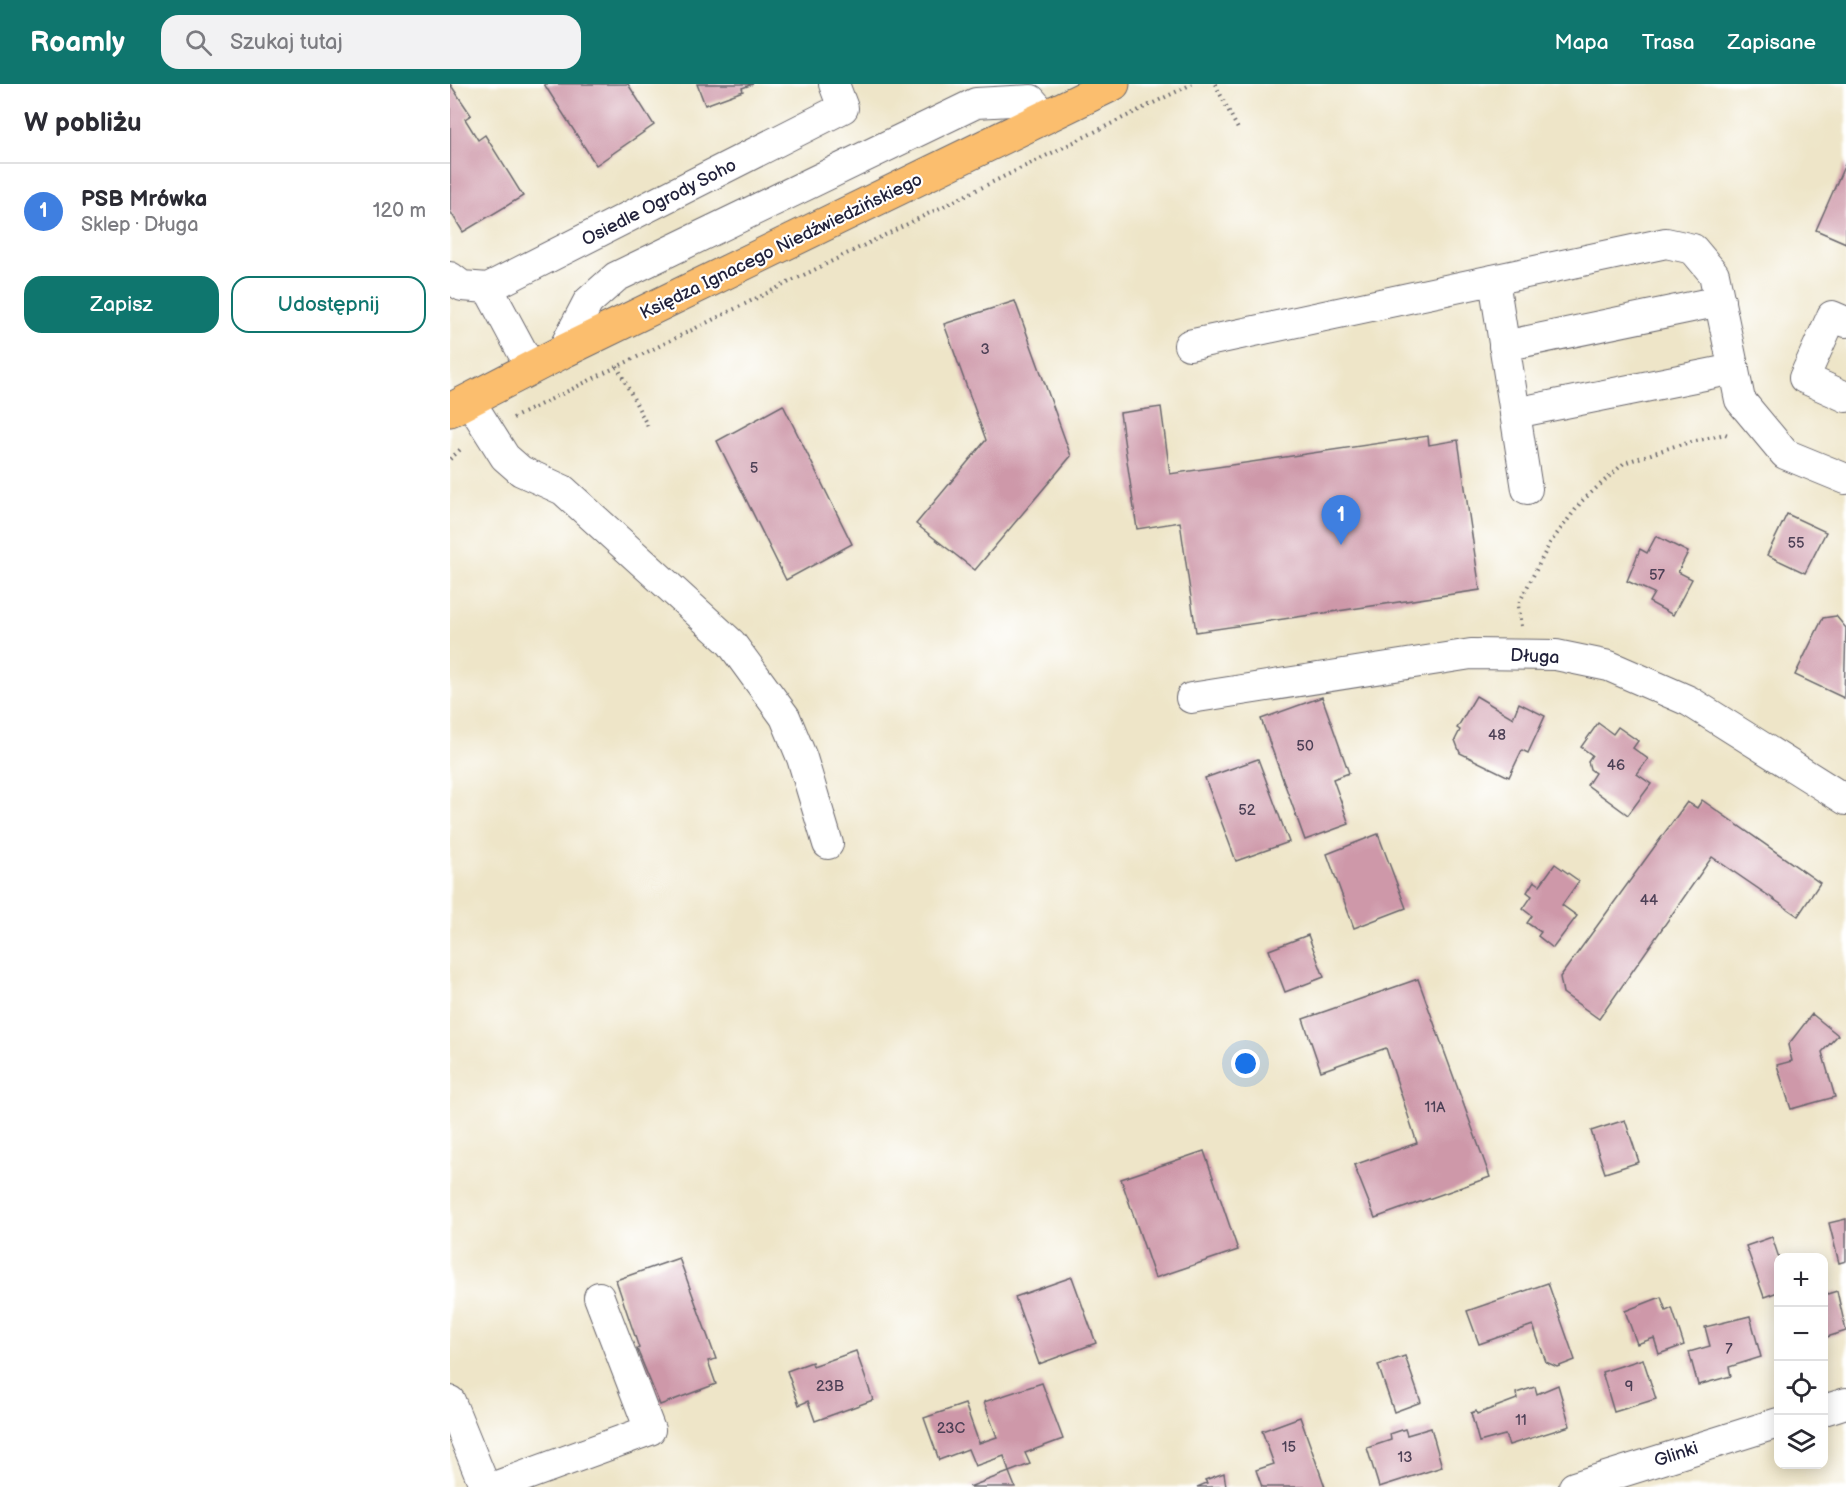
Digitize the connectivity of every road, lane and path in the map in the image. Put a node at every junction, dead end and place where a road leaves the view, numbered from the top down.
1 (834, 84) edge
2 (1113, 84) edge
3 (1192, 84) edge
4 (1215, 84) edge
5 (1046, 117) junction
6 (1238, 129) dead end
7 (450, 277) edge
8 (1494, 280) junction
9 (488, 288) junction
10 (1720, 301) junction
11 (1846, 322) edge
12 (599, 334) junction
13 (1190, 345) dead end
14 (1504, 346) junction
15 (562, 352) junction
16 (617, 366) junction
17 (531, 368) junction
18 (1734, 369) junction
19 (1846, 397) edge
20 (459, 405) edge
21 (1515, 413) junction
22 (648, 426) dead end
23 (488, 431) junction
24 (1735, 437) dead end
25 (450, 459) edge
26 (1846, 479) edge
27 (1527, 489) dead end
28 (1526, 655) junction
29 (1191, 698) dead end
30 (1846, 800) edge
31 (828, 844) dead end
32 (599, 1297) dead end
33 (450, 1401) edge
34 (1846, 1403) edge
35 (1828, 1409) edge
36 (1774, 1425) edge
37 (485, 1487) edge
38 (495, 1487) edge
39 (1574, 1487) edge

1 - 9 street, Osiedle Ogrody Soho
2 - 5 main road, Księdza Ignacego Niedźwiedzińskiego
3 - 16 path
4 - 6 path
5 - 12 main road, Księdza Ignacego Niedźwiedzińskiego
5 - 15 street
7 - 9 street
8 - 10 street
8 - 13 street
8 - 14 street
9 - 17 street
10 - 14 street
10 - 18 street
11 - 19 street
12 - 15 main road, Księdza Ignacego Niedźwiedzińskiego
12 - 16 path
14 - 21 street
15 - 17 main road, Księdza Ignacego Niedźwiedzińskiego
16 - 22 path
16 - 23 path
17 - 20 main road, Księdza Ignacego Niedźwiedzińskiego
18 - 21 street
18 - 26 street
20 - 23 street
21 - 27 street
23 - 25 path
23 - 31 street
24 - 28 path
28 - 29 street, Długa
28 - 30 street, Długa
32 - 38 street
33 - 37 street
34 - 35 street
36 - 39 street, Glinki

